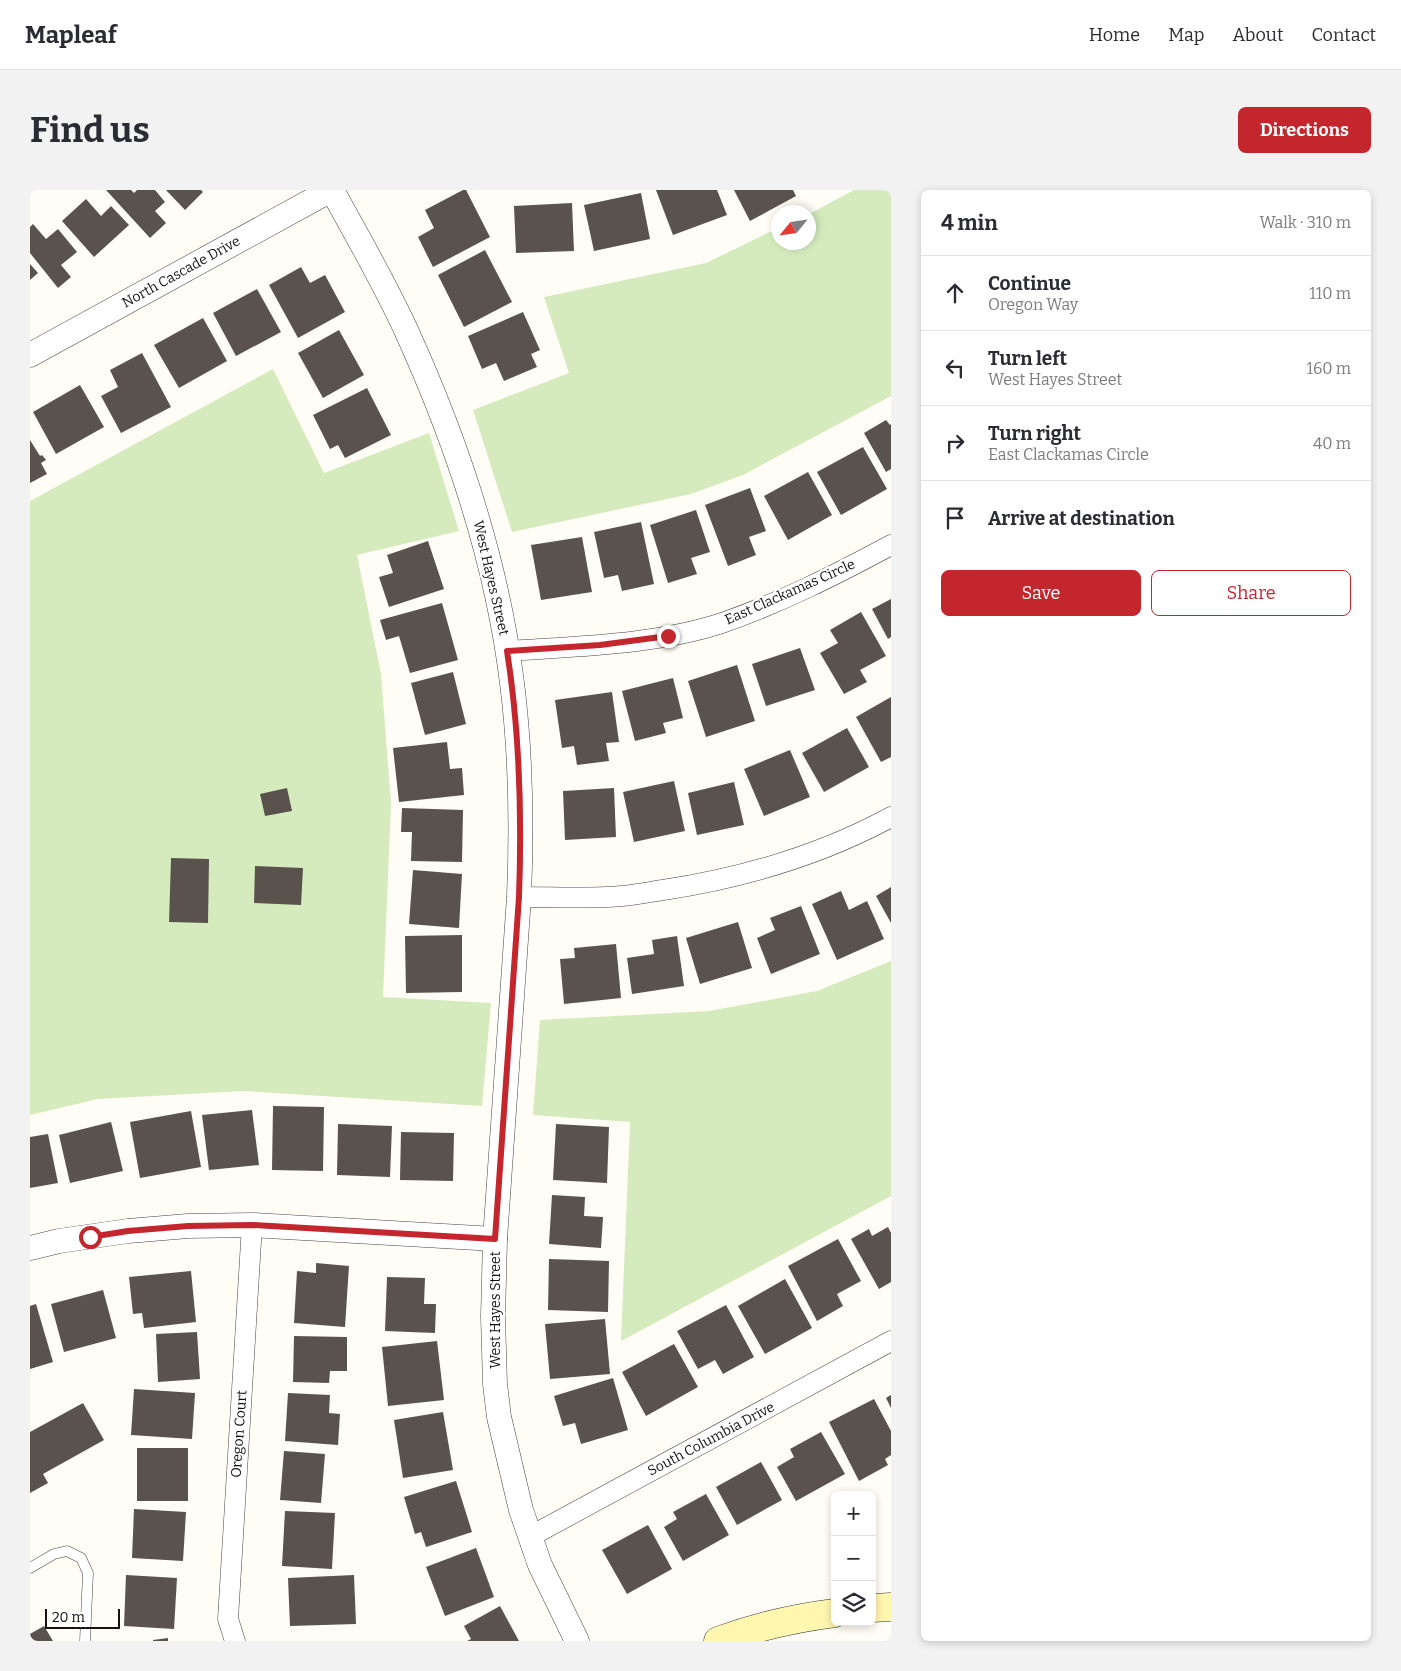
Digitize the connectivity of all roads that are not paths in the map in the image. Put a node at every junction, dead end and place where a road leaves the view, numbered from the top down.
1 (332, 190) edge
2 (30, 355) edge
3 (891, 545) edge
4 (507, 651) junction
5 (891, 817) edge
6 (519, 897) junction
7 (252, 1225) junction
8 (495, 1239) junction
9 (30, 1248) edge
10 (891, 1341) edge
11 (530, 1536) junction
12 (30, 1568) edge
13 (876, 1608) edge
14 (891, 1608) edge
15 (831, 1613) edge
16 (748, 1635) edge
17 (85, 1641) edge
18 (235, 1641) edge
19 (578, 1641) edge

1 - 2 street, North Cascade Drive
1 - 4 street, West Hayes Street
3 - 4 street, East Clackamas Circle
4 - 6 street, West Hayes Street
5 - 6 street
6 - 8 street, West Hayes Street
7 - 8 street
7 - 9 street
7 - 18 street, Oregon Court
8 - 11 street, West Hayes Street
10 - 11 street, South Columbia Drive
11 - 19 street, West Hayes Street
12 - 17 lane
13 - 14 main road
15 - 16 main road

